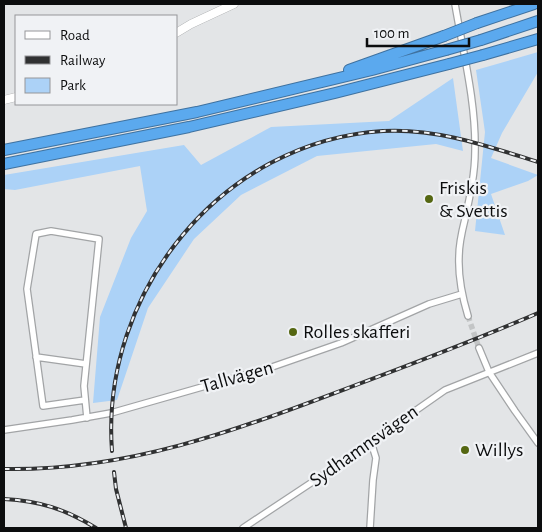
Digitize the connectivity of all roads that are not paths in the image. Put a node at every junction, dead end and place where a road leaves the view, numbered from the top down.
1 (234, 4) edge
2 (455, 4) edge
3 (524, 4) edge
4 (534, 4) edge
5 (507, 13) junction
6 (538, 21) edge
7 (178, 32) edge
8 (538, 39) edge
9 (310, 84) junction
10 (4, 150) edge
11 (4, 164) edge
12 (462, 294) junction
13 (468, 316) tunnel mouth
14 (480, 348) tunnel mouth
15 (538, 353) edge
16 (36, 357) junction
17 (86, 364) junction
18 (489, 372) junction
19 (85, 400) junction
20 (87, 418) junction
21 (4, 430) edge
22 (371, 442) junction
23 (538, 443) edge
24 (243, 528) edge
25 (370, 528) edge

1 - 7 main road
2 - 12 street
3 - 5 highway
4 - 5 highway
5 - 9 highway, bridge
6 - 9 highway, bridge
8 - 11 highway, bridge
9 - 10 highway
12 - 13 street
12 - 20 street, Tallvägen
14 - 18 street
15 - 18 street, Sydhamnsvägen
16 - 17 street
16 - 17 street
16 - 19 street
17 - 19 street
18 - 22 street, Sydhamnsvägen
18 - 23 street
19 - 20 street
20 - 21 street, Tallvägen
22 - 24 street, Sydhamnsvägen
22 - 25 street

